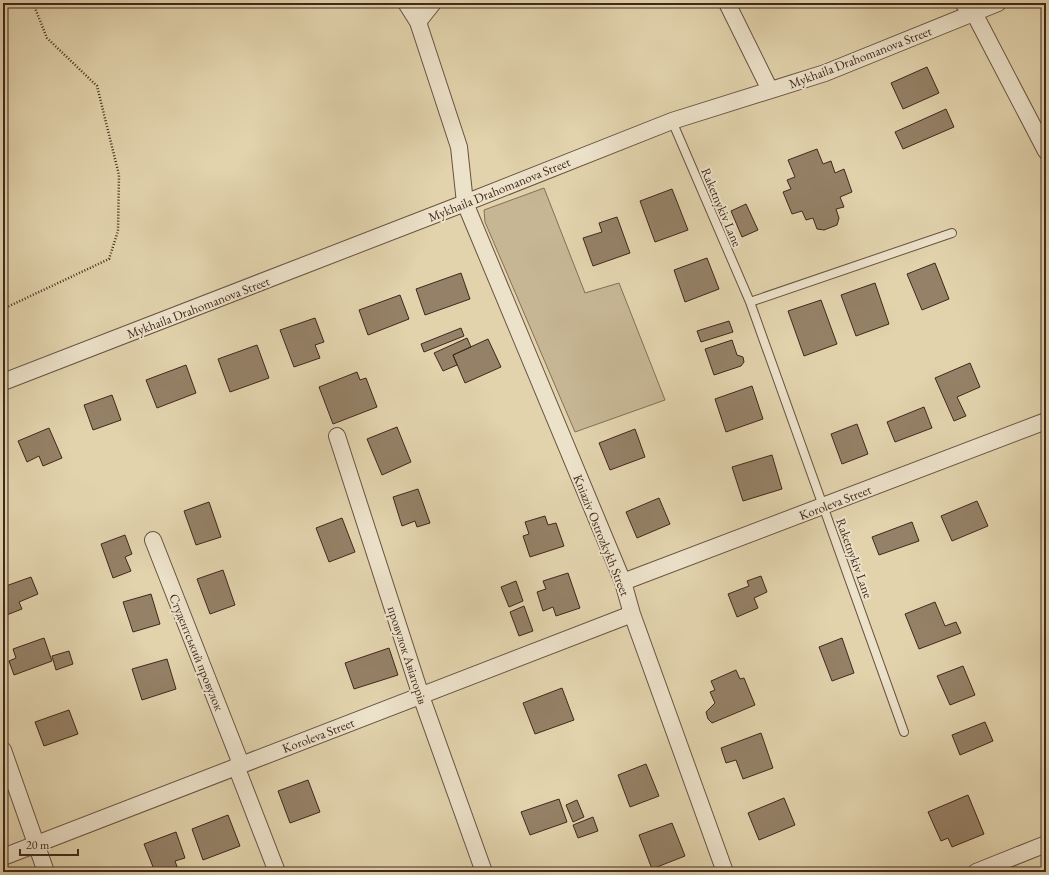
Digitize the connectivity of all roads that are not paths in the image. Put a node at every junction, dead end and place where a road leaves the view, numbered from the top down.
1 (406, 3) edge
2 (433, 3) edge
3 (727, 3) edge
4 (998, 3) edge
5 (969, 8) edge
6 (418, 22) junction
7 (770, 90) junction
8 (672, 121) junction
9 (1046, 151) edge
10 (465, 203) junction
11 (952, 233) dead end
12 (750, 302) junction
13 (3, 382) edge
14 (1046, 421) edge
15 (337, 436) dead end
16 (823, 506) junction
17 (153, 540) dead end
18 (623, 582) junction
19 (632, 614) junction
20 (421, 696) junction
21 (904, 732) dead end
22 (3, 750) edge
23 (239, 765) junction
24 (1046, 844) edge
25 (35, 845) junction
26 (3, 857) edge
27 (46, 872) edge
28 (277, 872) edge
29 (484, 872) edge
30 (725, 872) edge
31 (976, 872) edge

1 - 6 street, Kniaziv Ostrozkykh Street
2 - 6 street
3 - 7 street
4 - 5 street, Mykhaila Drahomanova Street
5 - 7 street, Mykhaila Drahomanova Street
5 - 9 street
6 - 10 street, Kniaziv Ostrozkykh Street
7 - 8 street, Mykhaila Drahomanova Street
8 - 10 street, Mykhaila Drahomanova Street
8 - 12 lane, Raketnykiv Lane
10 - 13 street, Mykhaila Drahomanova Street
10 - 18 street, Kniaziv Ostrozkykh Street
11 - 12 lane
12 - 16 lane, Raketnykiv Lane
14 - 16 street, Koroleva Street
15 - 20 street, провулок Авіаторів
16 - 18 street, Koroleva Street
16 - 21 lane, Raketnykiv Lane
17 - 23 street, Студентський провулок
18 - 19 street, Kniaziv Ostrozkykh Street
19 - 20 street, Koroleva Street
19 - 30 street, Kniaziv Ostrozkykh Street
20 - 23 street, Koroleva Street
20 - 29 street, провулок Авіаторів
22 - 25 street
23 - 25 street, Koroleva Street
23 - 28 street, Студентський провулок
24 - 31 street
25 - 26 street, Koroleva Street
25 - 27 street

